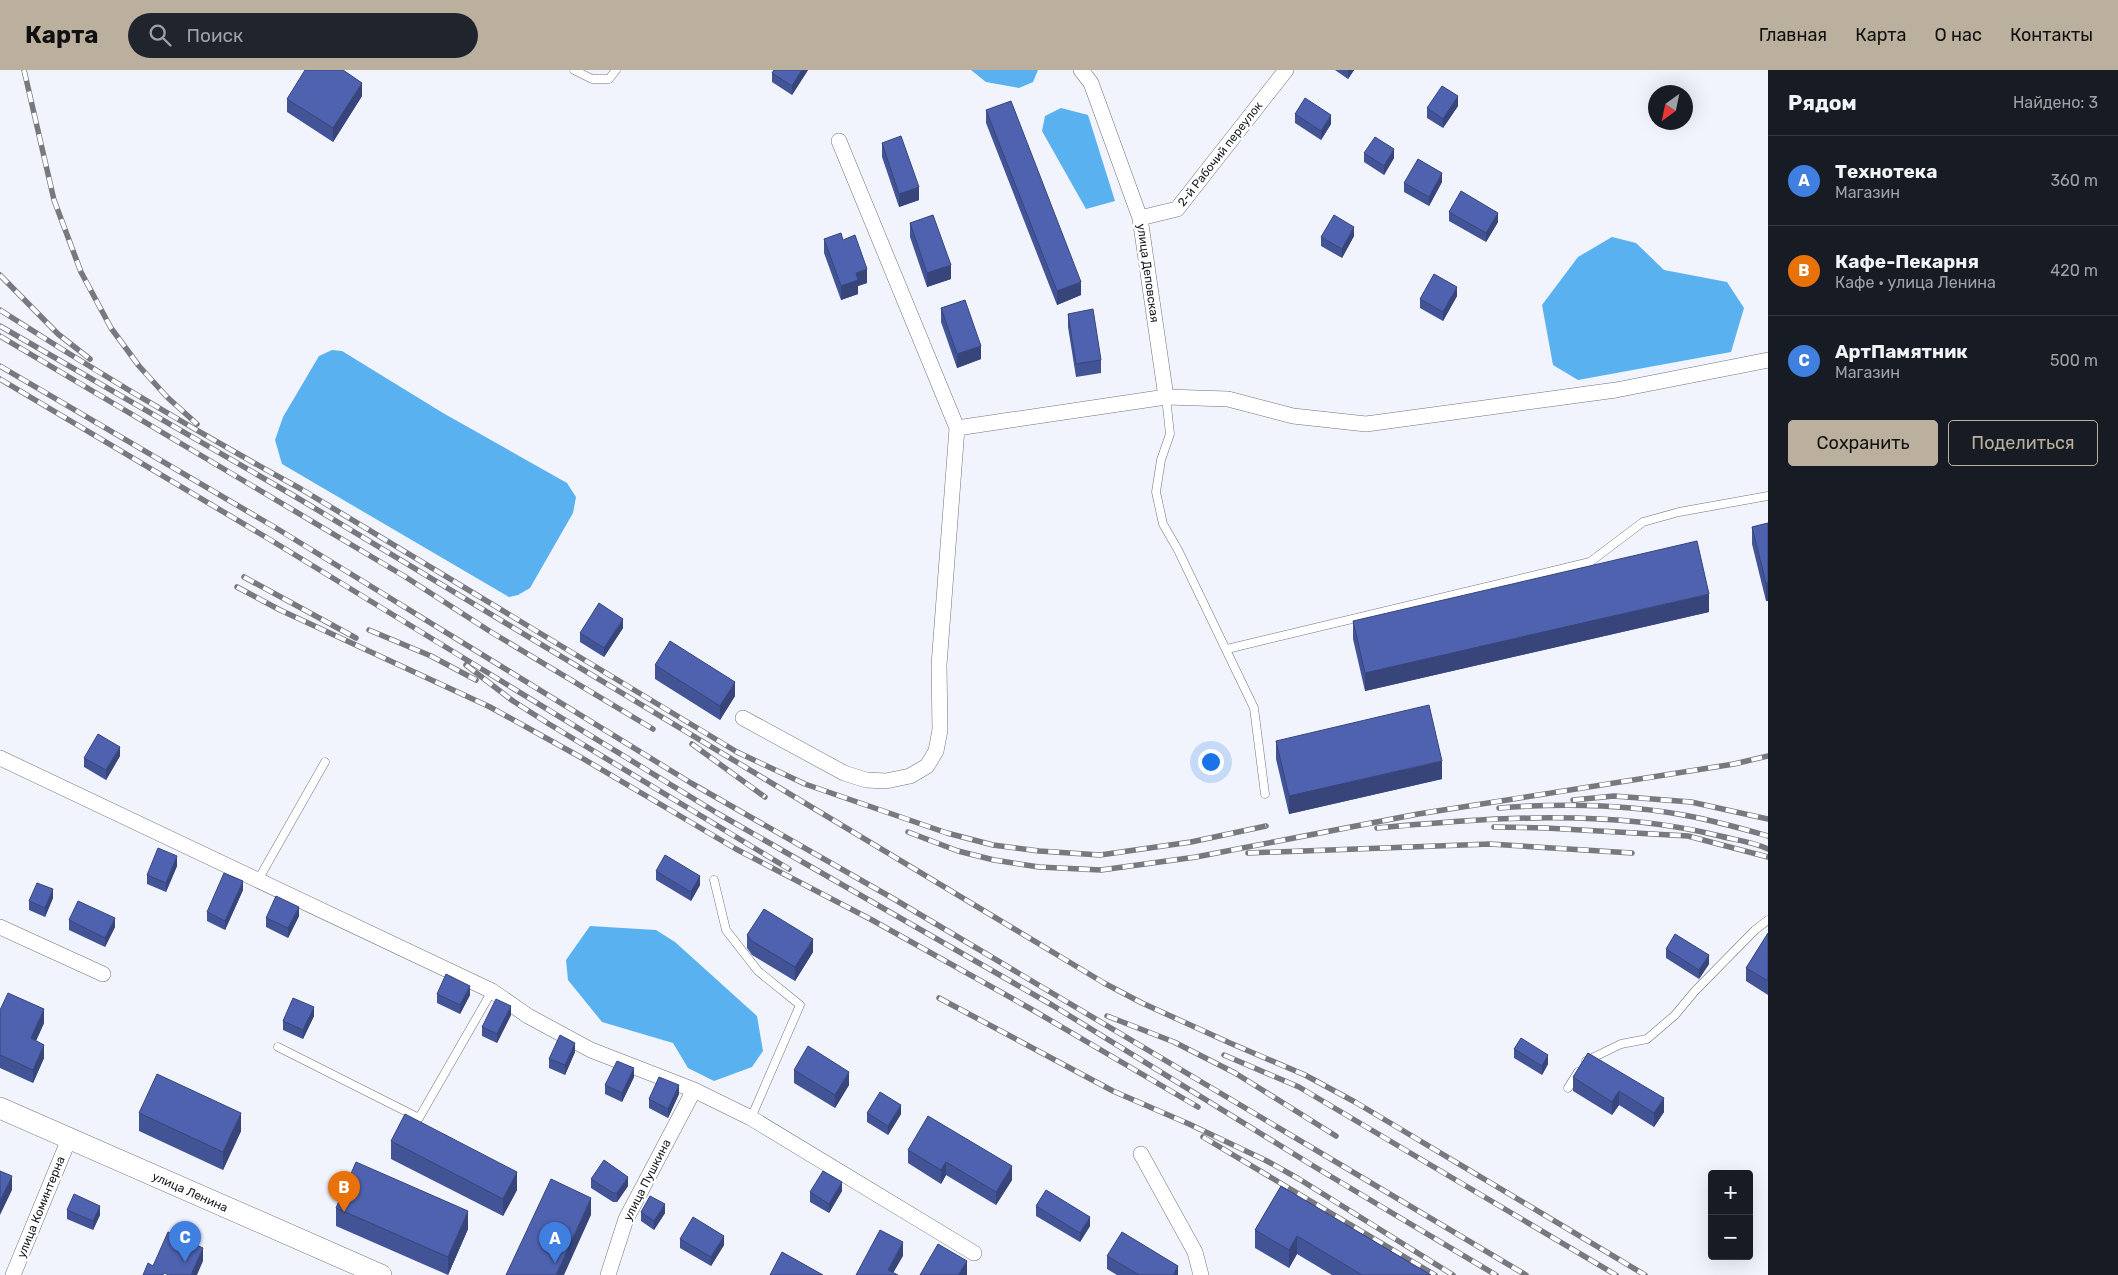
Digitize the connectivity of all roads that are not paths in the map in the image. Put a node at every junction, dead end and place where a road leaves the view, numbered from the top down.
1 (574, 70) edge
2 (616, 70) edge
3 (1081, 70) edge
4 (1286, 70) edge
5 (839, 141) dead end
6 (1140, 218) junction
7 (1768, 360) edge
8 (1166, 397) junction
9 (957, 428) junction
10 (1768, 496) edge
11 (1227, 649) junction
12 (744, 718) dead end
13 (0, 758) edge
14 (325, 762) dead end
15 (1265, 794) dead end
16 (258, 880) junction
17 (714, 880) dead end
18 (1768, 920) edge
19 (0, 927) edge
20 (103, 974) dead end
21 (492, 991) junction
22 (278, 1047) dead end
23 (1568, 1088) dead end
24 (694, 1090) junction
25 (0, 1108) edge
26 (751, 1118) junction
27 (69, 1139) junction
28 (1141, 1154) dead end
29 (974, 1253) dead end
30 (13, 1275) edge
31 (381, 1275) edge
32 (608, 1275) edge
33 (1201, 1275) edge

1 - 2 lane
3 - 6 street, улица Деповская
4 - 6 street, 2-й Рабочий переулок
5 - 9 street
6 - 8 street, улица Деповская
7 - 8 street
8 - 9 street
8 - 11 lane
9 - 12 street
10 - 11 lane
11 - 15 lane
13 - 16 street
14 - 16 lane
16 - 21 street
17 - 26 lane
18 - 23 lane
19 - 20 street
21 - 22 lane
21 - 24 street
24 - 26 street
24 - 32 street, улица Пушкина
25 - 27 street, улица Ленина
26 - 29 street
27 - 30 street, улица Коминтерна
27 - 31 street, улица Ленина
28 - 33 street

